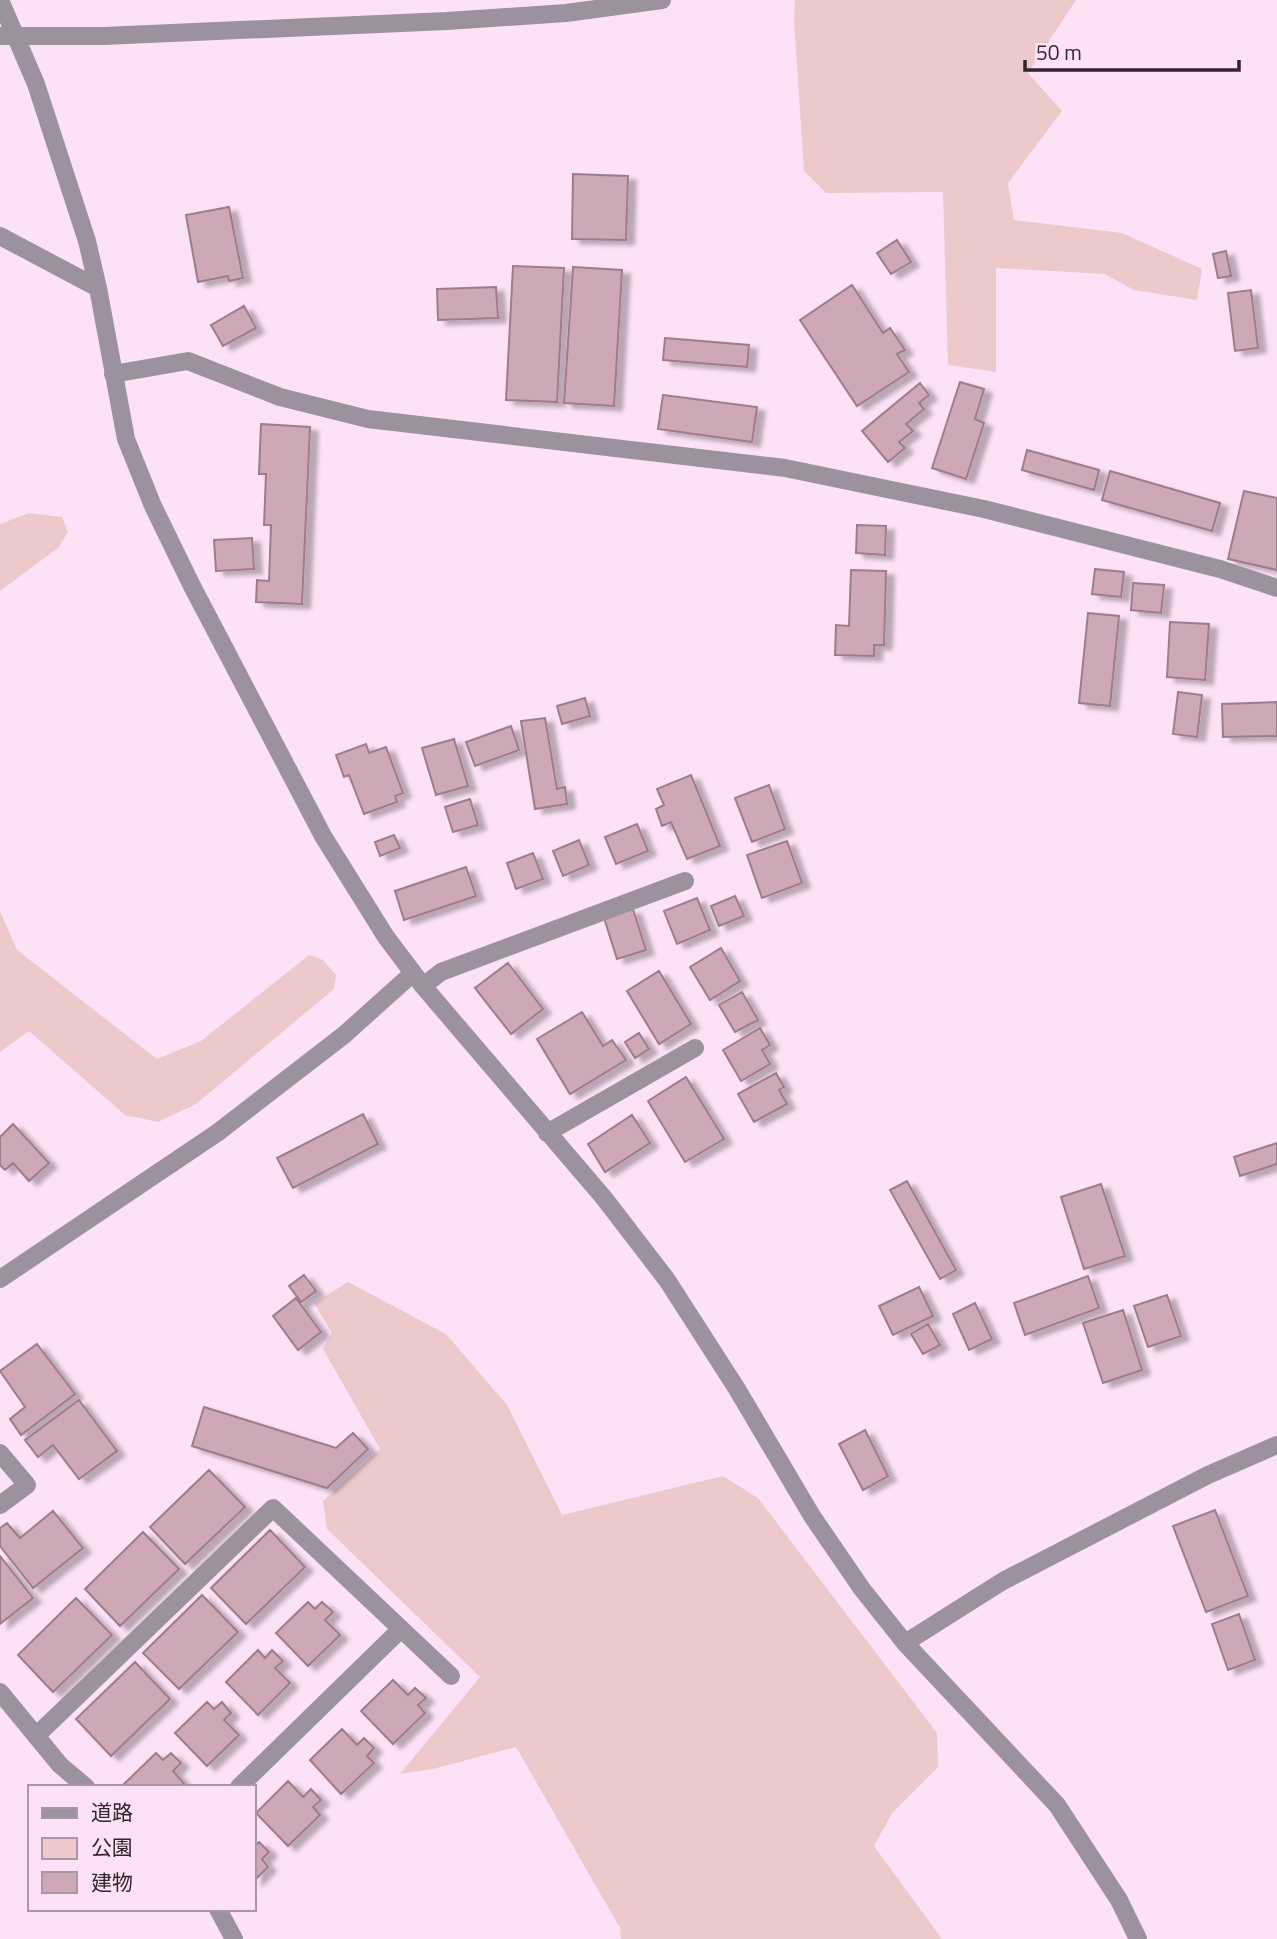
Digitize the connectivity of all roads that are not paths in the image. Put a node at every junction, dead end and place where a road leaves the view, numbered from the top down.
1 (0, 0) edge
2 (662, 0) edge
3 (8, 37) edge
4 (0, 236) edge
5 (98, 288) junction
6 (113, 374) junction
7 (1277, 588) edge
8 (685, 881) dead end
9 (418, 980) junction
10 (695, 1048) dead end
11 (547, 1133) junction
12 (0, 1279) edge
13 (1277, 1445) edge
14 (0, 1453) edge
15 (0, 1506) edge
16 (401, 1629) junction
17 (905, 1643) junction
18 (452, 1676) dead end
19 (0, 1692) edge
20 (36, 1736) junction
21 (84, 1785) edge
22 (241, 1785) edge
23 (219, 1911) edge
24 (234, 1939) edge
25 (1138, 1939) edge

1 - 3 street
2 - 3 street
3 - 5 street
4 - 5 street
5 - 6 street
6 - 7 street
6 - 9 street
8 - 9 street
9 - 11 street
9 - 12 street
10 - 11 street
11 - 17 street
13 - 17 street
14 - 15 street
16 - 18 street
16 - 20 street
16 - 22 street
17 - 25 street
19 - 20 street
20 - 21 street
23 - 24 street

